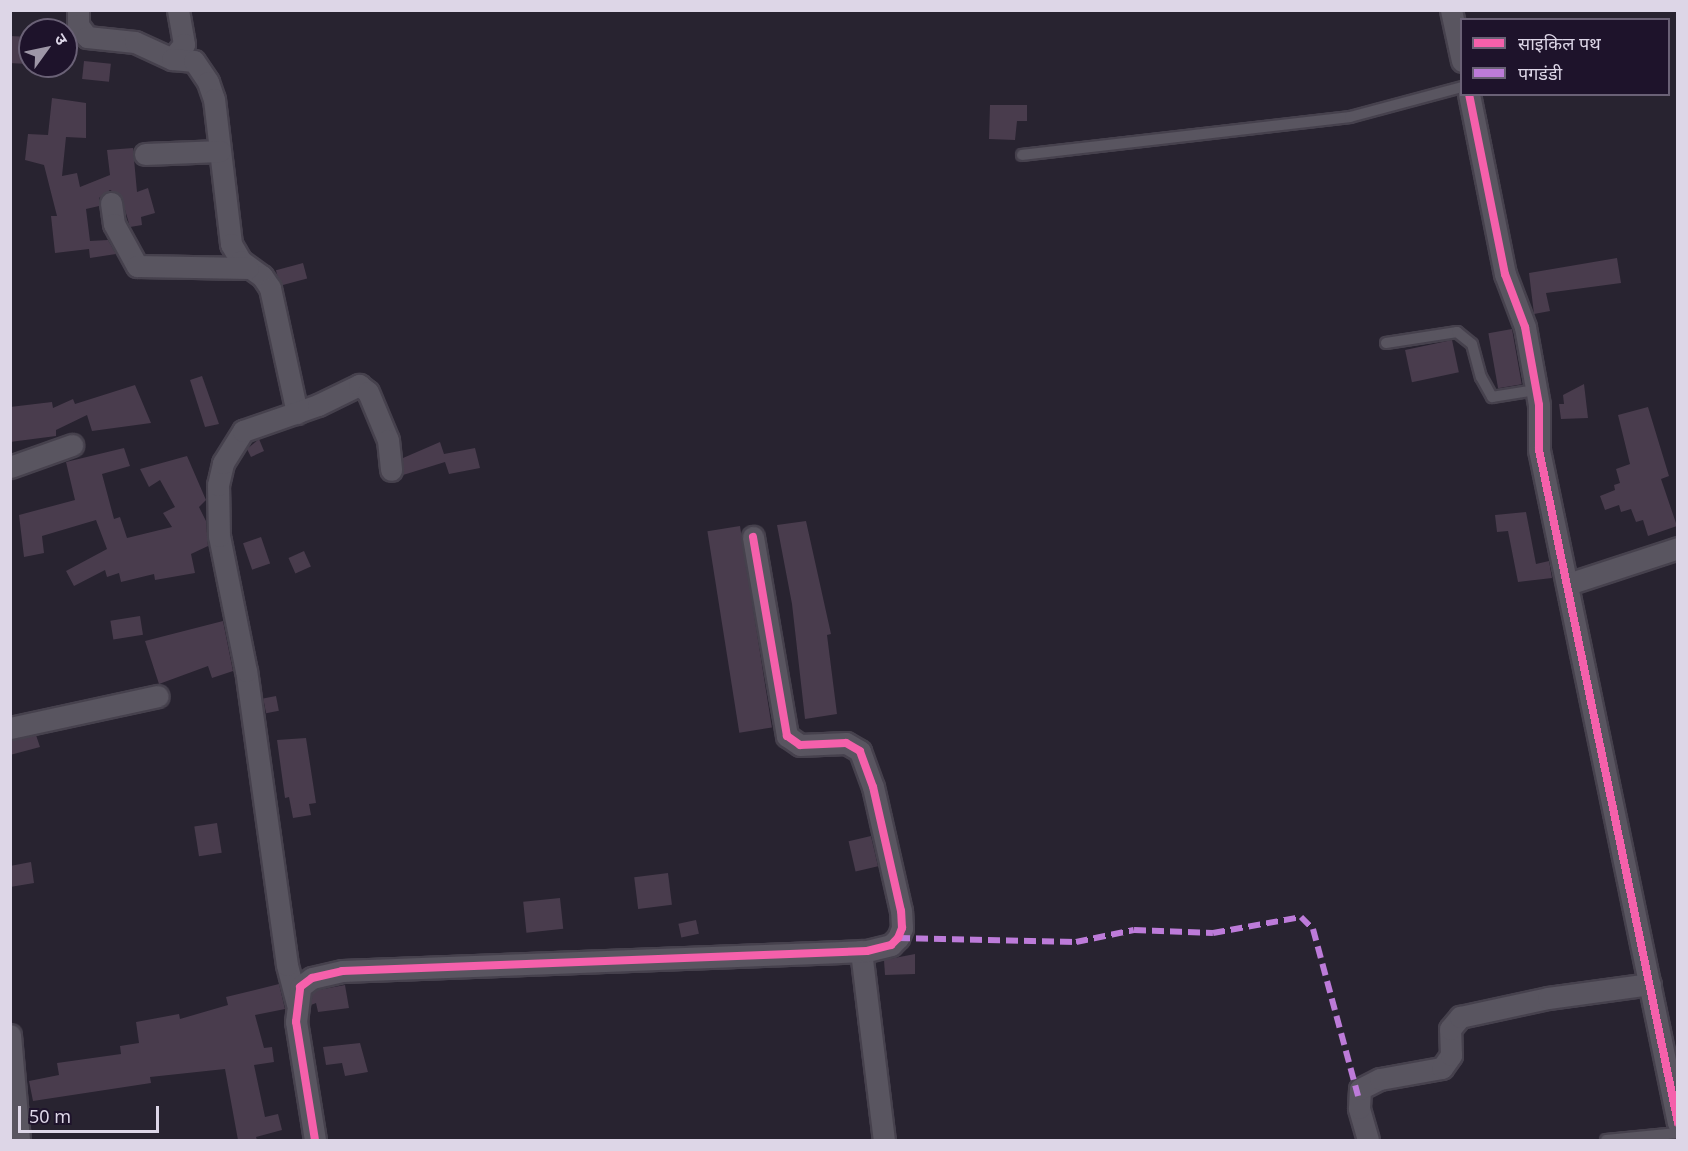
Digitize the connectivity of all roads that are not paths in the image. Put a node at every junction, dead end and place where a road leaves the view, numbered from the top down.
1 (78, 10) edge
2 (178, 10) edge
3 (1451, 10) edge
4 (1460, 57) edge
5 (172, 58) junction
6 (1460, 87) edge
7 (1469, 96) edge
8 (220, 151) junction
9 (144, 154) dead end
10 (1022, 155) dead end
11 (111, 203) dead end
12 (248, 268) junction
13 (1386, 343) dead end
14 (1535, 390) junction
15 (297, 413) junction
16 (72, 445) dead end
17 (10, 467) edge
18 (391, 470) dead end
19 (753, 537) dead end
20 (1677, 548) edge
21 (1568, 584) junction
22 (158, 696) dead end
23 (10, 728) edge
24 (861, 951) junction
25 (1650, 984) junction
26 (297, 1008) junction
27 (10, 1035) edge
28 (1677, 1123) edge
29 (1677, 1133) edge
30 (19, 1140) edge
31 (315, 1140) edge
32 (884, 1140) edge
33 (1368, 1140) edge
34 (1606, 1140) edge

1 - 5 street
2 - 5 street
3 - 4 street
5 - 8 street
6 - 10 lane
7 - 14 street
8 - 9 street
8 - 12 street
11 - 12 street
12 - 15 street
13 - 14 lane
14 - 21 street
15 - 18 street
15 - 26 street
16 - 17 street
19 - 24 street
20 - 21 street
21 - 25 street
22 - 23 street
24 - 26 street
24 - 32 street
25 - 28 street
25 - 33 street
26 - 31 street
27 - 30 street
29 - 34 lane

